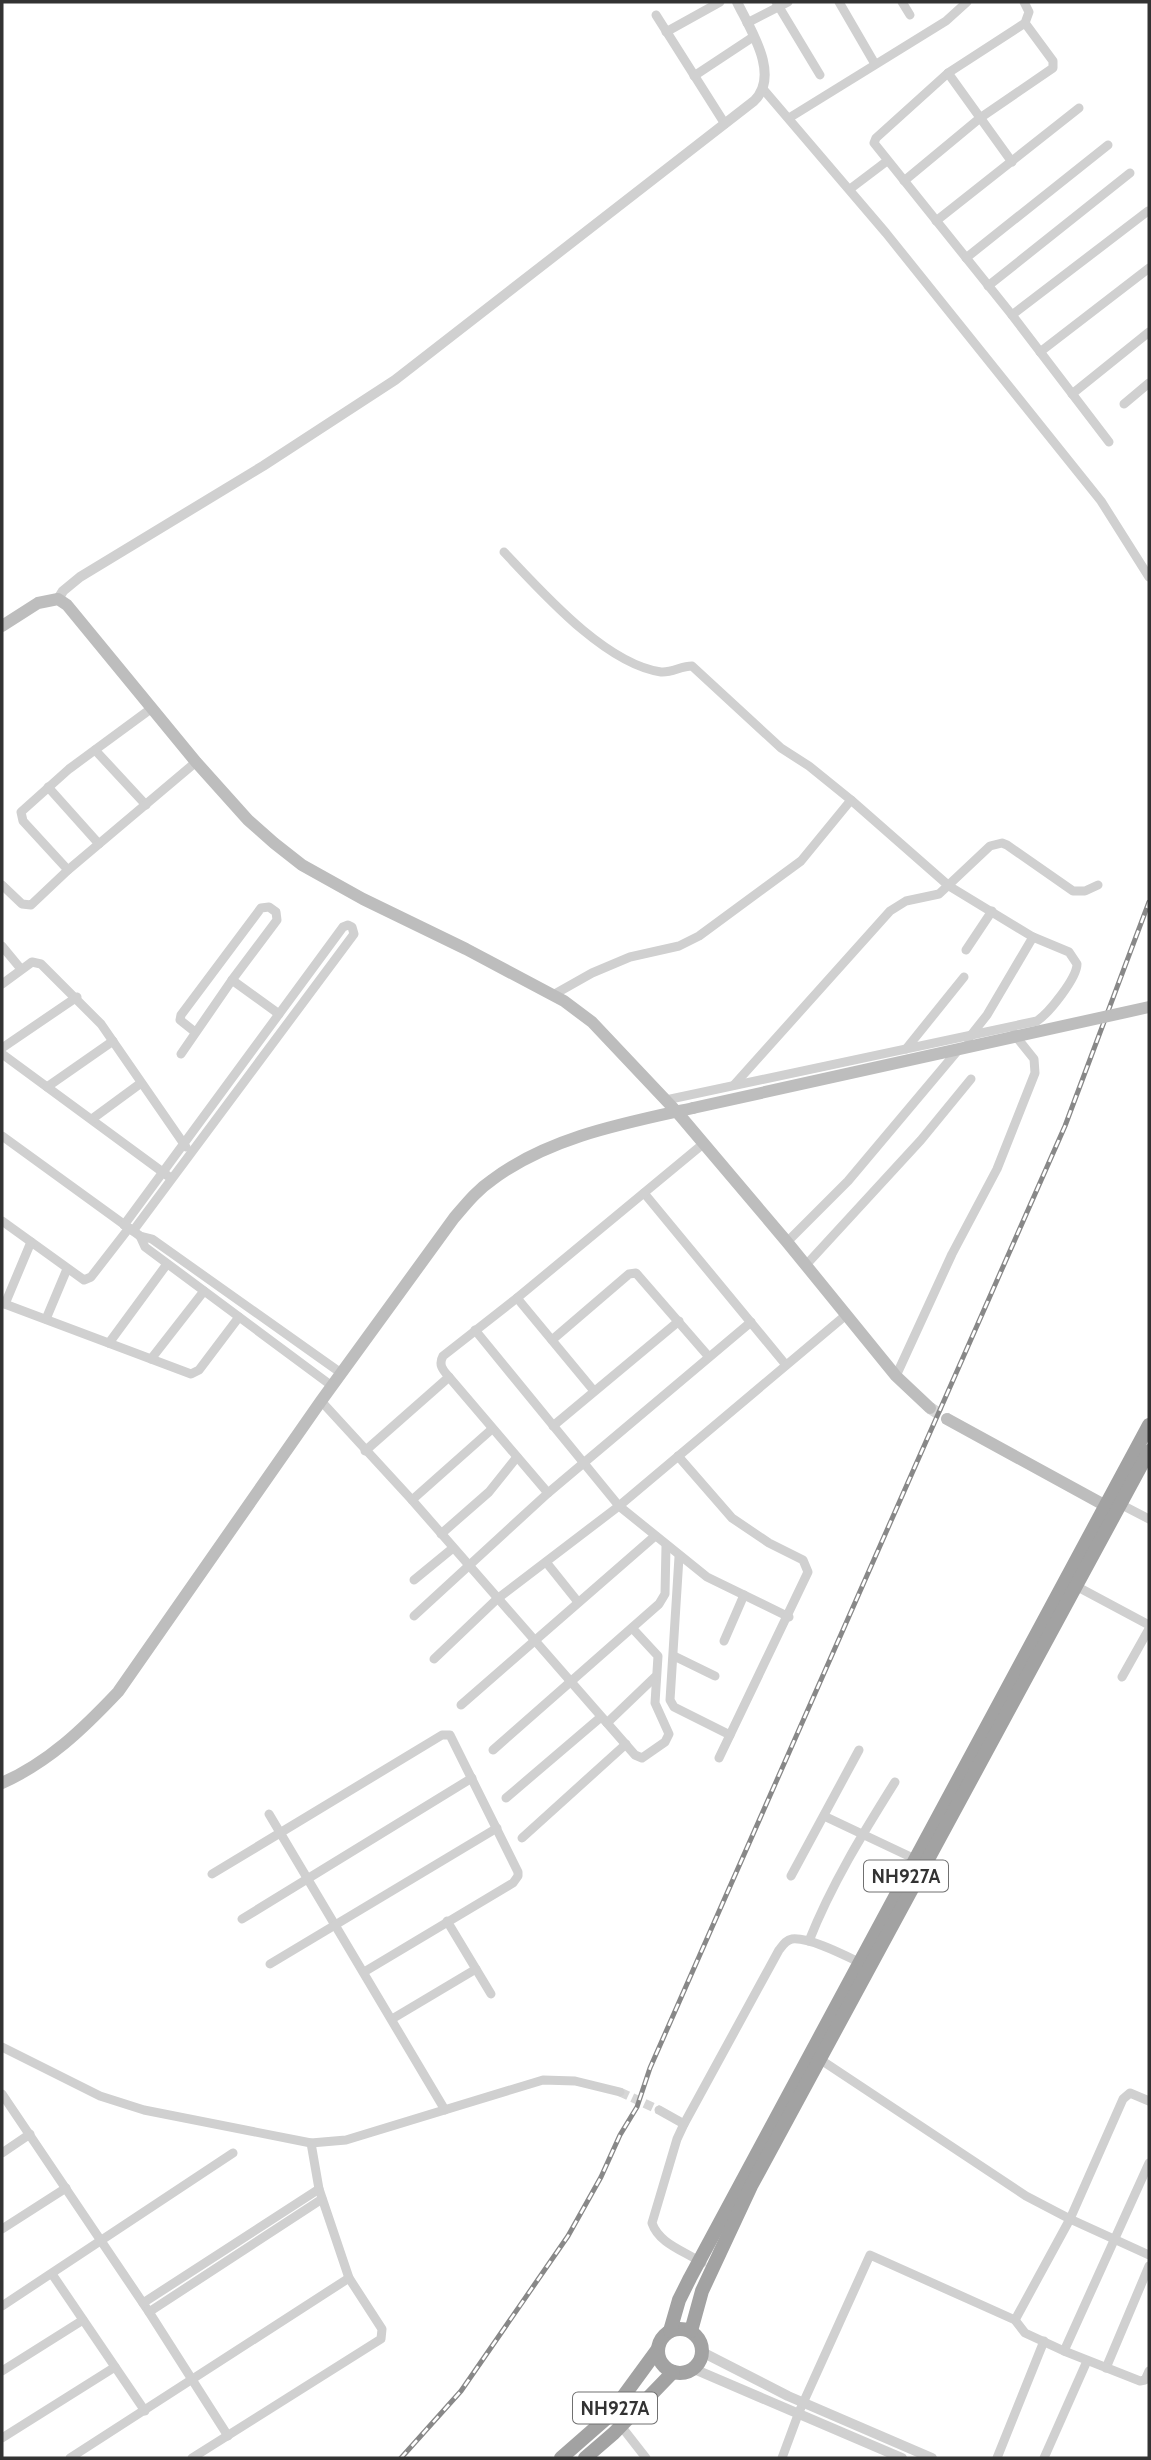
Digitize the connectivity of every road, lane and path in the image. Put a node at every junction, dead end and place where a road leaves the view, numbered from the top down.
1 (720, 2) edge
2 (737, 2) edge
3 (839, 2) edge
4 (902, 2) edge
5 (967, 2) edge
6 (1024, 2) edge
7 (781, 3) edge
8 (656, 15) dead end
9 (910, 15) dead end
10 (747, 23) junction
11 (1025, 23) junction
12 (666, 32) junction
13 (753, 37) junction
14 (875, 64) junction
15 (948, 73) junction
16 (820, 75) dead end
17 (695, 76) junction
18 (763, 89) junction
19 (1079, 108) dead end
20 (789, 118) junction
21 (980, 118) junction
22 (725, 124) junction
23 (1108, 145) dead end
24 (887, 161) junction
25 (1012, 162) junction
26 (1130, 173) dead end
27 (904, 181) junction
28 (850, 189) junction
29 (1148, 211) edge
30 (936, 221) junction
31 (967, 258) junction
32 (1149, 268) edge
33 (988, 286) junction
34 (1012, 315) junction
35 (1149, 332) edge
36 (1040, 352) junction
37 (1149, 383) edge
38 (1072, 394) junction
39 (1124, 404) dead end
40 (1108, 442) dead end
41 (504, 552) dead end
42 (1149, 577) edge
43 (58, 600) junction
44 (2, 626) edge
45 (152, 708) junction
46 (95, 750) junction
47 (196, 762) junction
48 (48, 787) junction
49 (850, 800) junction
50 (146, 805) junction
51 (99, 844) junction
52 (68, 870) junction
53 (2, 885) edge
54 (1098, 885) dead end
55 (949, 886) junction
56 (992, 912) junction
57 (1033, 937) junction
58 (2, 946) edge
59 (966, 950) dead end
60 (21, 969) junction
61 (964, 977) dead end
62 (232, 980) junction
63 (2, 984) edge
64 (553, 995) junction
65 (77, 997) junction
66 (1149, 1007) edge
67 (279, 1014) junction
68 (1009, 1028) junction
69 (195, 1032) junction
70 (969, 1037) junction
71 (113, 1041) junction
72 (2, 1048) edge
73 (906, 1049) junction
74 (2, 1054) edge
75 (181, 1054) dead end
76 (971, 1079) dead end
77 (141, 1083) junction
78 (733, 1086) junction
79 (47, 1087) junction
80 (666, 1100) junction
81 (677, 1112) junction
82 (92, 1119) junction
83 (2, 1136) edge
84 (184, 1144) junction
85 (702, 1144) junction
86 (190, 1154) junction
87 (163, 1172) junction
88 (172, 1179) junction
89 (644, 1193) junction
90 (2, 1221) edge
91 (132, 1230) junction
92 (31, 1242) junction
93 (787, 1242) junction
94 (167, 1264) junction
95 (806, 1265) junction
96 (67, 1269) junction
97 (204, 1291) junction
98 (517, 1298) junction
99 (3, 1303) edge
100 (846, 1315) junction
101 (239, 1317) junction
102 (46, 1320) junction
103 (679, 1321) junction
104 (751, 1322) junction
105 (475, 1330) junction
106 (552, 1340) junction
107 (109, 1343) junction
108 (709, 1357) junction
109 (151, 1359) junction
110 (786, 1365) junction
111 (341, 1373) junction
112 (896, 1376) junction
113 (449, 1377) junction
114 (332, 1386) junction
115 (594, 1391) junction
116 (321, 1401) junction
117 (930, 1408) tunnel mouth
118 (947, 1419) tunnel mouth
119 (1149, 1424) edge
120 (553, 1426) junction
121 (492, 1430) junction
122 (365, 1451) junction
123 (1149, 1451) edge
124 (517, 1457) junction
125 (678, 1457) junction
126 (583, 1463) junction
127 (548, 1493) junction
128 (412, 1500) junction
129 (1113, 1505) junction
130 (619, 1506) junction
131 (1149, 1519) edge
132 (441, 1534) junction
133 (655, 1536) junction
134 (666, 1546) junction
135 (453, 1548) junction
136 (679, 1557) junction
137 (546, 1562) junction
138 (469, 1567) junction
139 (414, 1580) dead end
140 (1076, 1586) junction
141 (744, 1595) junction
142 (498, 1599) junction
143 (578, 1602) junction
144 (414, 1616) dead end
145 (789, 1617) junction
146 (1149, 1627) edge
147 (633, 1629) junction
148 (534, 1640) junction
149 (724, 1641) dead end
150 (674, 1656) junction
151 (434, 1659) dead end
152 (715, 1676) dead end
153 (1122, 1677) dead end
154 (655, 1678) junction
155 (571, 1682) junction
156 (461, 1705) dead end
157 (604, 1720) junction
158 (730, 1735) junction
159 (626, 1744) junction
160 (493, 1750) dead end
161 (859, 1750) dead end
162 (719, 1758) dead end
163 (472, 1779) junction
164 (895, 1782) dead end
165 (2, 1783) edge
166 (506, 1798) dead end
167 (269, 1814) dead end
168 (824, 1816) junction
169 (497, 1828) junction
170 (280, 1833) junction
171 (863, 1834) junction
172 (522, 1838) dead end
173 (915, 1859) junction
174 (212, 1874) dead end
175 (790, 1876) dead end
176 (307, 1878) junction
177 (242, 1919) dead end
178 (447, 1921) junction
179 (336, 1926) junction
180 (809, 1941) junction
181 (270, 1964) dead end
182 (865, 1965) junction
183 (476, 1969) junction
184 (364, 1972) junction
185 (491, 1994) dead end
186 (392, 2019) junction
187 (2, 2047) edge
188 (821, 2060) junction
189 (620, 2092) tunnel mouth
190 (2, 2094) edge
191 (1149, 2101) edge
192 (445, 2110) junction
193 (659, 2110) tunnel mouth
194 (684, 2123) junction
195 (30, 2134) junction
196 (311, 2143) junction
197 (2, 2153) edge
198 (233, 2153) dead end
199 (1149, 2163) edge
200 (66, 2188) junction
201 (319, 2189) junction
202 (322, 2199) junction
203 (1070, 2219) junction
204 (2, 2229) edge
205 (1114, 2238) junction
206 (101, 2241) junction
207 (1149, 2255) edge
208 (706, 2266) junction
209 (1149, 2266) edge
210 (52, 2274) junction
211 (349, 2278) junction
212 (143, 2303) junction
213 (2, 2306) edge
214 (149, 2312) junction
215 (83, 2320) junction
216 (1015, 2320) junction
217 (670, 2331) junction
218 (691, 2331) junction
219 (1044, 2341) junction
220 (657, 2349) junction
221 (1064, 2351) junction
222 (702, 2352) junction
223 (1087, 2361) junction
224 (115, 2367) junction
225 (1106, 2368) junction
226 (694, 2369) junction
227 (2, 2371) edge
228 (1149, 2371) edge
229 (673, 2372) junction
230 (192, 2381) junction
231 (801, 2407) junction
232 (145, 2411) junction
233 (621, 2426) junction
234 (228, 2436) junction
235 (2, 2438) edge
236 (887, 2455) edge
237 (70, 2458) edge
238 (192, 2458) edge
239 (561, 2458) edge
240 (586, 2458) edge
241 (646, 2458) edge
242 (782, 2458) edge
243 (902, 2458) edge
244 (932, 2458) edge
245 (997, 2458) edge
246 (1044, 2458) edge

1 - 12 street
2 - 10 street
3 - 14 street
4 - 9 street
5 - 14 street
6 - 11 street
7 - 10 street
7 - 16 street
8 - 12 street
10 - 13 street
11 - 15 street
11 - 21 street
12 - 17 street
13 - 17 street
13 - 18 street
14 - 20 street
15 - 21 street
15 - 24 street
17 - 22 street
18 - 20 street
18 - 22 street
19 - 25 street
20 - 28 street
21 - 25 street
21 - 27 street
22 - 43 street
23 - 31 street
24 - 27 street
24 - 28 street
25 - 30 street
26 - 33 street
27 - 30 street
28 - 42 street
29 - 34 street
30 - 31 street
31 - 33 street
32 - 36 street
33 - 34 street
34 - 36 street
35 - 38 street
36 - 38 street
37 - 39 street
38 - 40 street
41 - 49 street
43 - 44 main road
43 - 45 main road
45 - 46 street
45 - 47 main road
46 - 48 street
46 - 50 street
47 - 50 street
47 - 64 main road
48 - 51 street
48 - 52 street
49 - 55 street
49 - 64 street
50 - 51 street
51 - 52 street
52 - 53 street
54 - 55 street
55 - 56 street
55 - 78 street
56 - 57 street
56 - 59 street
57 - 68 street
57 - 70 street
58 - 60 street
60 - 63 street
60 - 65 street
61 - 73 street
62 - 67 street
62 - 69 street
62 - 69 street
64 - 80 main road
65 - 71 street
65 - 72 street
66 - 81 main road, bridge
67 - 84 street
67 - 86 street
68 - 70 street
68 - 112 street
69 - 75 street
70 - 73 street
70 - 93 street
71 - 77 street
71 - 79 street
73 - 78 street
74 - 79 street
76 - 95 street
77 - 82 street
77 - 84 street
78 - 80 street
79 - 82 street
80 - 81 main road
81 - 85 main road
81 - 111 main road
82 - 87 street
83 - 91 street
84 - 86 street
84 - 87 street
85 - 89 street
85 - 93 main road
86 - 88 street
87 - 88 street
87 - 91 street
88 - 91 street
89 - 98 street
89 - 104 street
90 - 92 street
91 - 94 street
91 - 96 street
91 - 111 street
92 - 96 street
92 - 99 street
93 - 95 main road
94 - 97 street
94 - 107 street
95 - 100 main road
96 - 102 street
97 - 101 street
97 - 109 street
98 - 105 street
98 - 106 street
99 - 102 street
100 - 110 street
100 - 112 main road
101 - 109 street
101 - 114 street
102 - 107 street
103 - 106 street
103 - 108 street
103 - 115 street
104 - 108 street
104 - 110 street
105 - 113 street
105 - 120 street
106 - 115 street
107 - 109 street
108 - 126 street
110 - 125 street
111 - 114 main road
112 - 117 main road
113 - 121 street
113 - 122 street
114 - 116 main road
115 - 120 street
116 - 122 street
116 - 165 main road
118 - 129 main road
119 - 129 highway, NH927A
120 - 126 street
121 - 124 street
121 - 128 street
122 - 128 street
123 - 129 highway, NH927A
124 - 127 street
124 - 132 street
125 - 130 street
125 - 145 street
126 - 127 street
126 - 130 street
127 - 138 street
128 - 132 street
129 - 131 street
129 - 140 highway, NH927A
129 - 173 highway, NH927A
130 - 133 street
130 - 137 street
132 - 135 street
133 - 134 street
133 - 143 street
134 - 136 street
134 - 147 street
135 - 138 street
135 - 139 street
136 - 141 street
136 - 150 street
137 - 142 street
137 - 143 street
138 - 142 street
138 - 144 street
140 - 146 street
140 - 182 highway, NH927A
141 - 145 street
141 - 149 street
142 - 148 street
142 - 151 street
143 - 148 street
145 - 158 street
146 - 153 street
147 - 154 street
147 - 155 street
148 - 155 street
148 - 156 street
150 - 152 street
150 - 158 street
154 - 157 street
154 - 159 street
155 - 157 street
155 - 160 street
157 - 159 street
157 - 166 street
158 - 162 street
159 - 172 street
161 - 168 street
163 - 169 street
163 - 170 street
163 - 176 street
164 - 171 street
167 - 170 street
168 - 171 street
168 - 175 street
169 - 178 street
169 - 179 street
170 - 174 street
170 - 176 street
171 - 173 street
171 - 180 street
173 - 182 highway, NH927A
176 - 177 street
176 - 179 street
178 - 183 street
178 - 184 street
179 - 181 street
179 - 184 street
180 - 182 street
180 - 194 street
182 - 188 highway, NH927A
182 - 208 highway, NH927A
183 - 185 street
183 - 186 street
184 - 186 street
186 - 192 street
187 - 196 street
188 - 203 street
188 - 208 highway, NH927A
189 - 192 street
190 - 195 street
191 - 203 street
192 - 196 street
193 - 194 street
194 - 208 street
195 - 197 street
195 - 200 street
196 - 201 street
198 - 206 street
199 - 205 street
200 - 204 street
200 - 206 street
201 - 202 street
201 - 212 street
202 - 211 street
202 - 214 street
203 - 205 street
203 - 216 street
205 - 207 street
205 - 221 street
206 - 210 street
206 - 212 street
208 - 217 highway, NH927A
208 - 218 highway, NH927A
209 - 225 street
210 - 213 street
210 - 215 street
211 - 230 street
211 - 234 street
212 - 214 street
214 - 230 street
215 - 224 street
215 - 227 street
216 - 219 street
216 - 231 street
217 - 218 highway
217 - 220 highway, NH927A
218 - 222 highway
219 - 221 street
219 - 245 street
220 - 229 highway, NH927A
220 - 239 highway, NH927A
221 - 223 street
222 - 226 highway
222 - 231 street
223 - 225 street
223 - 246 street
224 - 232 street
224 - 235 street
225 - 228 street
226 - 229 highway, NH927A
226 - 231 street
229 - 233 highway, NH927A
230 - 232 street
230 - 234 street
231 - 236 street
231 - 242 street
231 - 244 street
232 - 237 street
233 - 240 highway, NH927A
233 - 241 street
234 - 238 street
236 - 243 street

